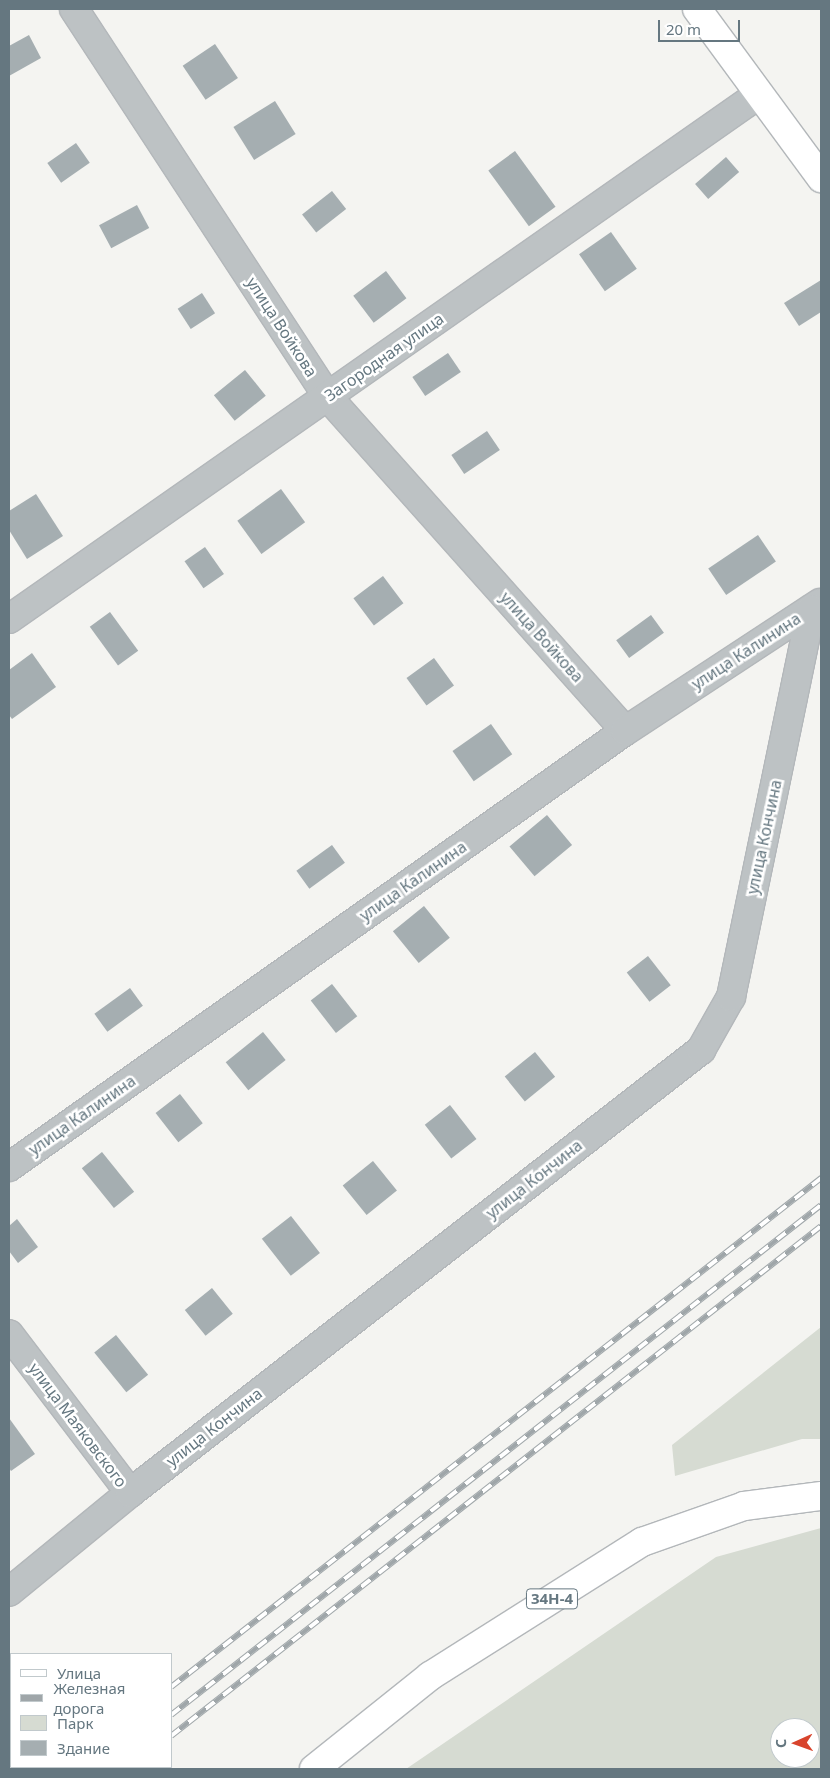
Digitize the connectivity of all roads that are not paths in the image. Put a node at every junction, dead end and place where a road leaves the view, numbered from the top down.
1 (74, 9) edge
2 (697, 9) edge
3 (758, 95) junction
4 (821, 178) edge
5 (327, 396) junction
6 (816, 606) edge
7 (9, 619) edge
8 (625, 730) junction
9 (9, 1167) edge
10 (9, 1334) edge
11 (130, 1493) junction
12 (821, 1496) edge
13 (9, 1592) edge
14 (314, 1769) edge

1 - 5 street, улица Войкова
2 - 3 main road
3 - 4 main road
3 - 5 street, Загородная улица
5 - 7 street, Загородная улица
5 - 8 street, улица Войкова
6 - 8 street, улица Калинина
6 - 11 street, улица Кончина
8 - 9 street, улица Калинина
10 - 11 street, улица Маяковского
11 - 13 street, улица Кончина
12 - 14 main road, 34Н-4

